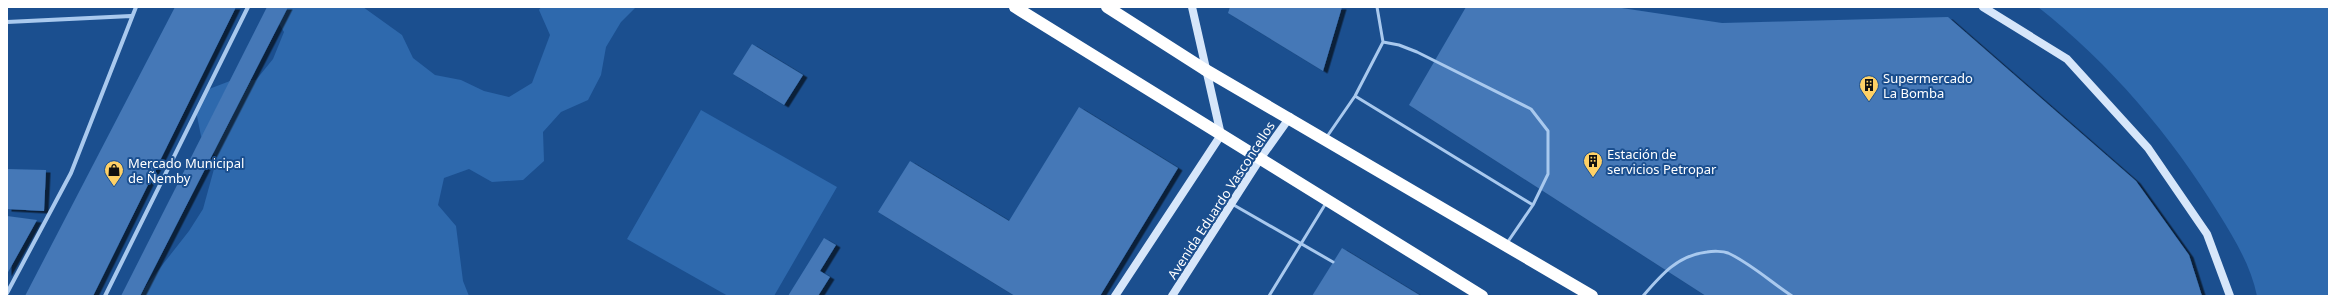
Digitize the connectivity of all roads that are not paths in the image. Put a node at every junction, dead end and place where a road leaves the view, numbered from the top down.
1 (136, 7) edge
2 (248, 7) edge
3 (1015, 7) edge
4 (1107, 7) edge
5 (1192, 7) edge
6 (1377, 7) edge
7 (1983, 7) edge
8 (131, 16) junction
9 (7, 22) edge
10 (1383, 42) junction
11 (1204, 69) junction
12 (1355, 96) junction
13 (1290, 117) junction
14 (1221, 135) junction
15 (1326, 138) junction
16 (1260, 159) junction
17 (1328, 200) junction
18 (1231, 204) junction
19 (1533, 205) junction
20 (1301, 244) junction
21 (1506, 245) junction
22 (1333, 262) dead end
23 (7, 293) edge
24 (105, 296) edge
25 (1115, 296) edge
26 (1172, 296) edge
27 (1269, 296) edge
28 (1482, 296) edge
29 (1592, 296) edge
30 (1643, 296) edge
31 (1792, 296) edge
32 (2230, 296) edge

1 - 8 street
2 - 24 street
3 - 14 highway
4 - 11 highway
5 - 11 street
6 - 10 lane
7 - 32 street
8 - 9 street
8 - 23 street
10 - 12 lane
10 - 19 lane
11 - 13 highway
11 - 14 street
12 - 15 lane
12 - 19 lane
13 - 15 highway
13 - 16 street, Avenida Eduardo Vasconcellos
14 - 16 highway
14 - 25 street
15 - 21 highway
16 - 17 highway
16 - 18 street, Avenida Eduardo Vasconcellos
17 - 20 lane
17 - 28 highway
18 - 20 lane
18 - 26 street, Avenida Eduardo Vasconcellos
19 - 21 lane
20 - 22 lane
20 - 27 lane
21 - 29 highway
30 - 31 lane

